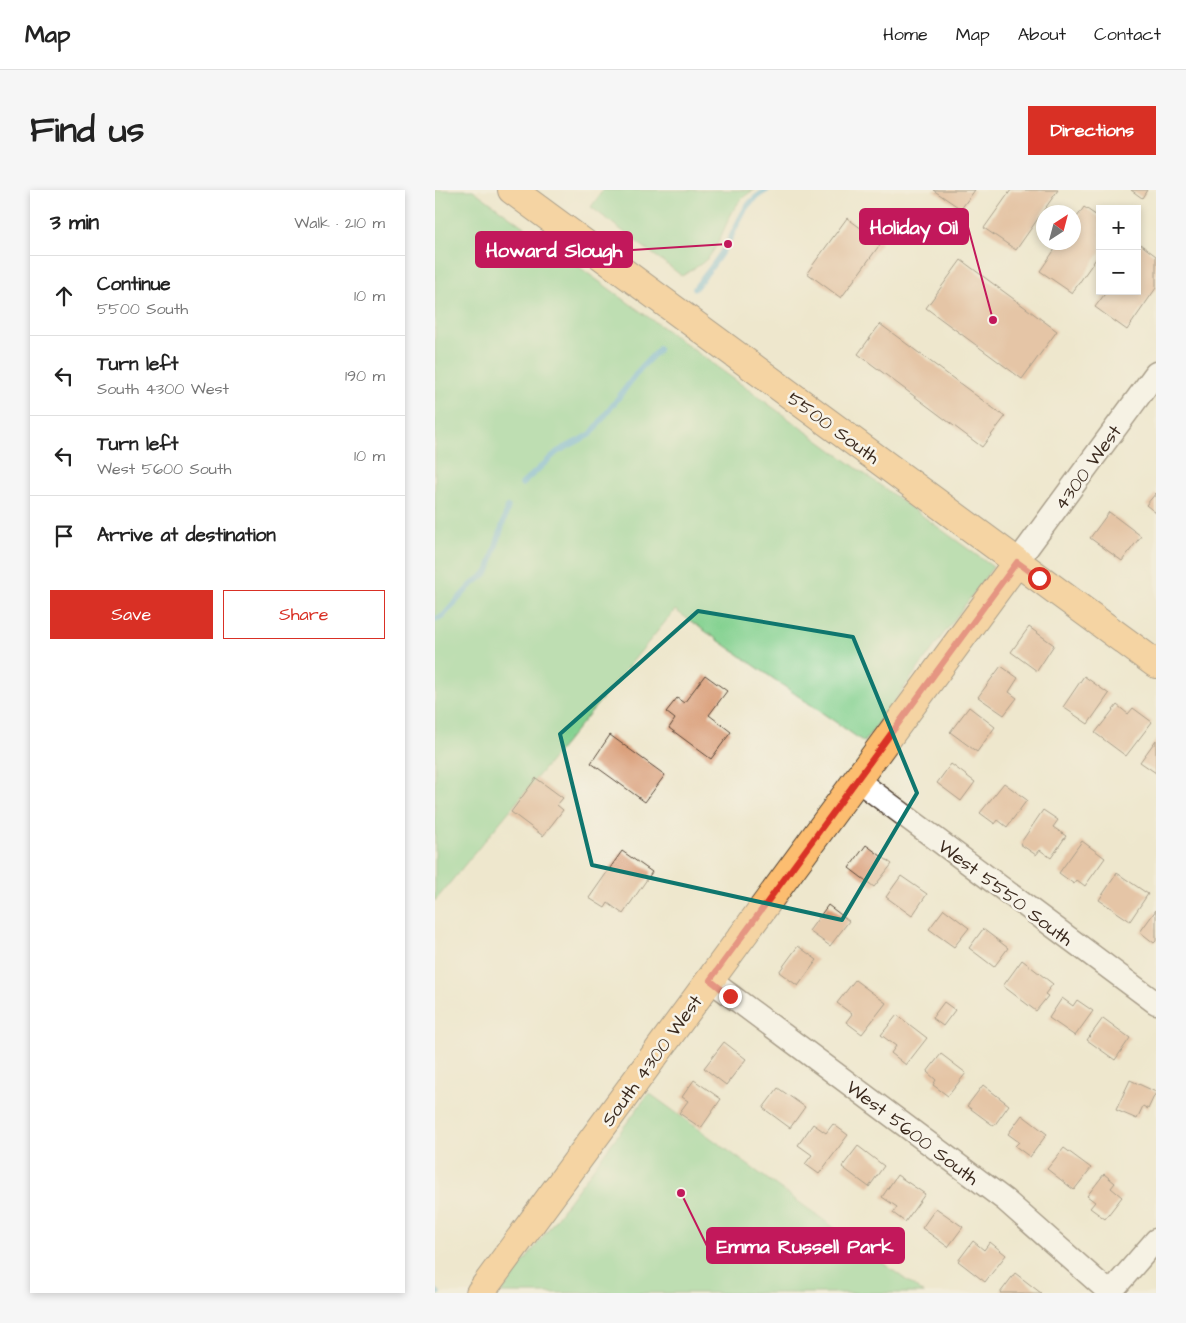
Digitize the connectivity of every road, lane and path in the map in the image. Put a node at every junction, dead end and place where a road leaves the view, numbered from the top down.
1 (512, 190) edge
2 (1156, 373) edge
3 (1017, 562) junction
4 (1156, 664) edge
5 (857, 780) junction
6 (710, 980) junction
7 (1156, 1003) edge
8 (1156, 1240) edge
9 (480, 1293) edge
10 (1110, 1293) edge

1 - 3 main road, 5500 South
2 - 3 street, 4300 West
3 - 4 main road, 5500 South
3 - 5 main road, South 4300 West
5 - 6 main road, South 4300 West
5 - 7 street, West 5550 South
6 - 9 main road, South 4300 West
6 - 10 street, West 5600 South
8 - 10 street

